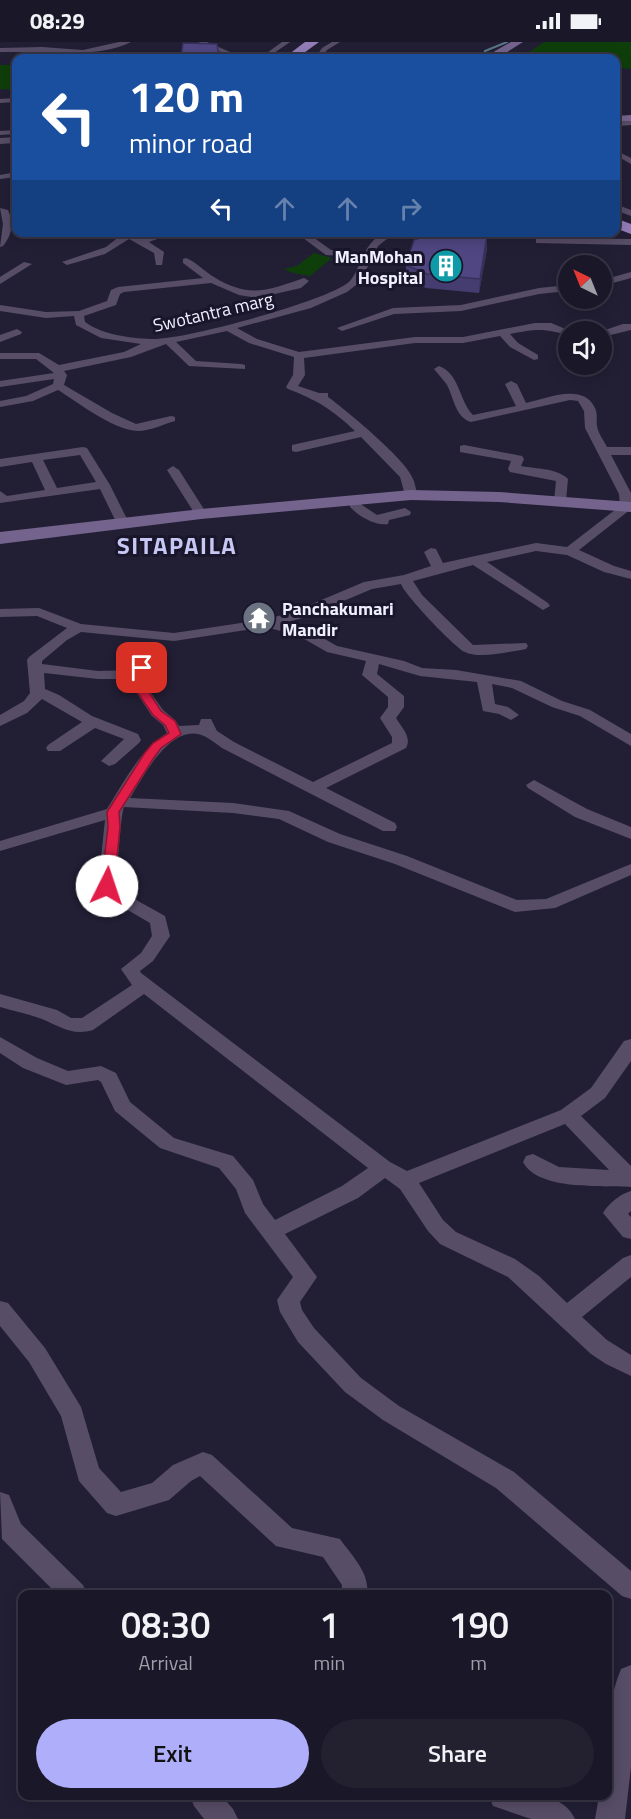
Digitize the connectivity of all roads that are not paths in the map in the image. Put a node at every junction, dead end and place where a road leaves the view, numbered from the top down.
1 (128, 42) edge
2 (201, 42) edge
3 (287, 42) edge
4 (313, 42) edge
5 (337, 42) edge
6 (518, 42) edge
7 (18, 45) edge
8 (0, 50) edge
9 (95, 50) junction
10 (107, 54) edge
11 (230, 54) edge
12 (269, 54) edge
13 (296, 54) edge
14 (321, 54) edge
15 (497, 54) edge
16 (12, 176) edge
17 (2, 177) dead end
18 (0, 211) edge
19 (125, 237) edge
20 (135, 237) edge
21 (156, 237) edge
22 (305, 237) edge
23 (384, 237) edge
24 (143, 241) junction
25 (539, 242) dead end
26 (631, 242) edge
27 (0, 244) edge
28 (113, 247) junction
29 (370, 255) junction
30 (109, 260) dead end
31 (67, 261) dead end
32 (186, 261) dead end
33 (159, 263) dead end
34 (27, 264) dead end
35 (631, 275) edge
36 (212, 280) junction
37 (612, 280) edge
38 (0, 281) edge
39 (304, 281) dead end
40 (163, 286) junction
41 (130, 287) dead end
42 (558, 289) edge
43 (77, 301) dead end
44 (0, 308) edge
45 (78, 314) junction
46 (227, 327) junction
47 (631, 327) edge
48 (342, 328) dead end
49 (558, 328) edge
50 (612, 331) edge
51 (17, 332) dead end
52 (504, 334) junction
53 (488, 336) junction
54 (0, 339) edge
55 (169, 341) junction
56 (153, 343) junction
57 (490, 350) dead end
58 (299, 355) junction
59 (0, 356) edge
60 (534, 357) dead end
61 (241, 367) dead end
62 (439, 369) dead end
63 (59, 377) junction
64 (0, 384) edge
65 (511, 384) dead end
66 (0, 404) edge
67 (524, 408) junction
68 (171, 419) dead end
69 (363, 433) junction
70 (296, 448) dead end
71 (464, 449) dead end
72 (602, 451) junction
73 (631, 451) edge
74 (36, 458) junction
75 (0, 463) edge
76 (173, 470) dead end
77 (104, 485) junction
78 (53, 493) junction
79 (0, 495) edge
80 (355, 500) junction
81 (560, 501) junction
82 (408, 504) junction
83 (629, 507) edge
84 (201, 514) junction
85 (124, 525) junction
86 (0, 538) edge
87 (570, 551) junction
88 (431, 552) dead end
89 (477, 561) junction
90 (439, 568) junction
91 (631, 575) edge
92 (406, 579) junction
93 (543, 606) dead end
94 (0, 613) edge
95 (267, 623) junction
96 (79, 628) junction
97 (521, 646) dead end
98 (375, 659) junction
99 (36, 668) junction
100 (484, 679) junction
101 (39, 692) junction
102 (511, 715) dead end
103 (0, 721) edge
104 (94, 721) junction
105 (175, 734) junction
106 (631, 741) edge
107 (54, 748) dead end
108 (110, 761) dead end
109 (534, 785) dead end
110 (314, 789) junction
111 (116, 807) junction
112 (389, 827) dead end
113 (631, 834) edge
114 (0, 846) edge
115 (631, 869) edge
116 (145, 985) junction
117 (0, 1000) edge
118 (0, 1044) edge
119 (631, 1046) edge
120 (568, 1115) junction
121 (533, 1162) dead end
122 (383, 1167) junction
123 (405, 1180) junction
124 (631, 1185) edge
125 (271, 1231) junction
126 (631, 1231) edge
127 (631, 1264) edge
128 (0, 1310) edge
129 (567, 1316) junction
130 (631, 1366) edge
131 (0, 1503) edge
132 (631, 1587) edge
133 (70, 1590) edge
134 (354, 1590) edge
135 (631, 1678) edge
136 (207, 1800) edge
137 (515, 1800) edge
138 (223, 1819) edge
139 (560, 1819) edge
140 (610, 1819) edge

1 - 9 street
2 - 11 street
3 - 12 street
4 - 13 highway
5 - 14 street
6 - 15 main road
7 - 8 street
7 - 9 street
9 - 10 street
16 - 17 street
18 - 27 street
19 - 28 street
20 - 24 street
21 - 24 street
22 - 29 street
23 - 29 street, Swotantra marg
24 - 33 street
25 - 26 street
28 - 30 street
28 - 31 street
29 - 46 street, Swotantra marg
32 - 36 street
34 - 38 street
35 - 37 street
36 - 39 street
36 - 40 street
40 - 41 street
40 - 45 street
42 - 48 street
43 - 45 street
44 - 45 street
45 - 56 street
46 - 55 street, Swotantra marg
46 - 58 street
47 - 50 street
49 - 52 street
51 - 54 street
52 - 53 street
52 - 60 street
53 - 57 street
53 - 58 street
55 - 56 street, Swotantra marg
55 - 61 street
56 - 63 street, Swotantra marg
58 - 69 street
59 - 63 street
62 - 67 street
63 - 64 street
63 - 66 street, Swotantra marg
63 - 68 street
65 - 67 street
67 - 72 street
69 - 70 street
69 - 82 street
71 - 81 street
72 - 73 street
72 - 83 street
74 - 75 street
74 - 77 street
74 - 78 street
76 - 84 street
77 - 78 street
77 - 85 street
78 - 79 street
80 - 82 main road
80 - 82 street
80 - 84 main road
81 - 82 main road
81 - 83 main road
83 - 87 street
84 - 85 main road
85 - 86 main road
87 - 89 street
87 - 91 street
88 - 90 street
89 - 90 street
89 - 93 street
90 - 92 street
92 - 95 street
92 - 97 street
94 - 96 street
95 - 96 street
95 - 98 street
96 - 99 street
98 - 100 street
98 - 110 street
99 - 101 street
99 - 105 street
100 - 102 street
100 - 106 street
101 - 103 street
101 - 104 street
104 - 107 street
104 - 108 street
105 - 110 street
105 - 111 street
109 - 113 street
110 - 112 street
111 - 114 street
111 - 115 street
111 - 116 street
116 - 117 street
116 - 122 street
118 - 125 street
119 - 120 street
120 - 123 street
120 - 124 street
121 - 124 street
122 - 123 street
122 - 125 street
123 - 129 street
124 - 126 street
125 - 132 street
127 - 129 street
128 - 134 street
129 - 130 street
131 - 133 street
135 - 140 street
136 - 138 street
137 - 139 street

